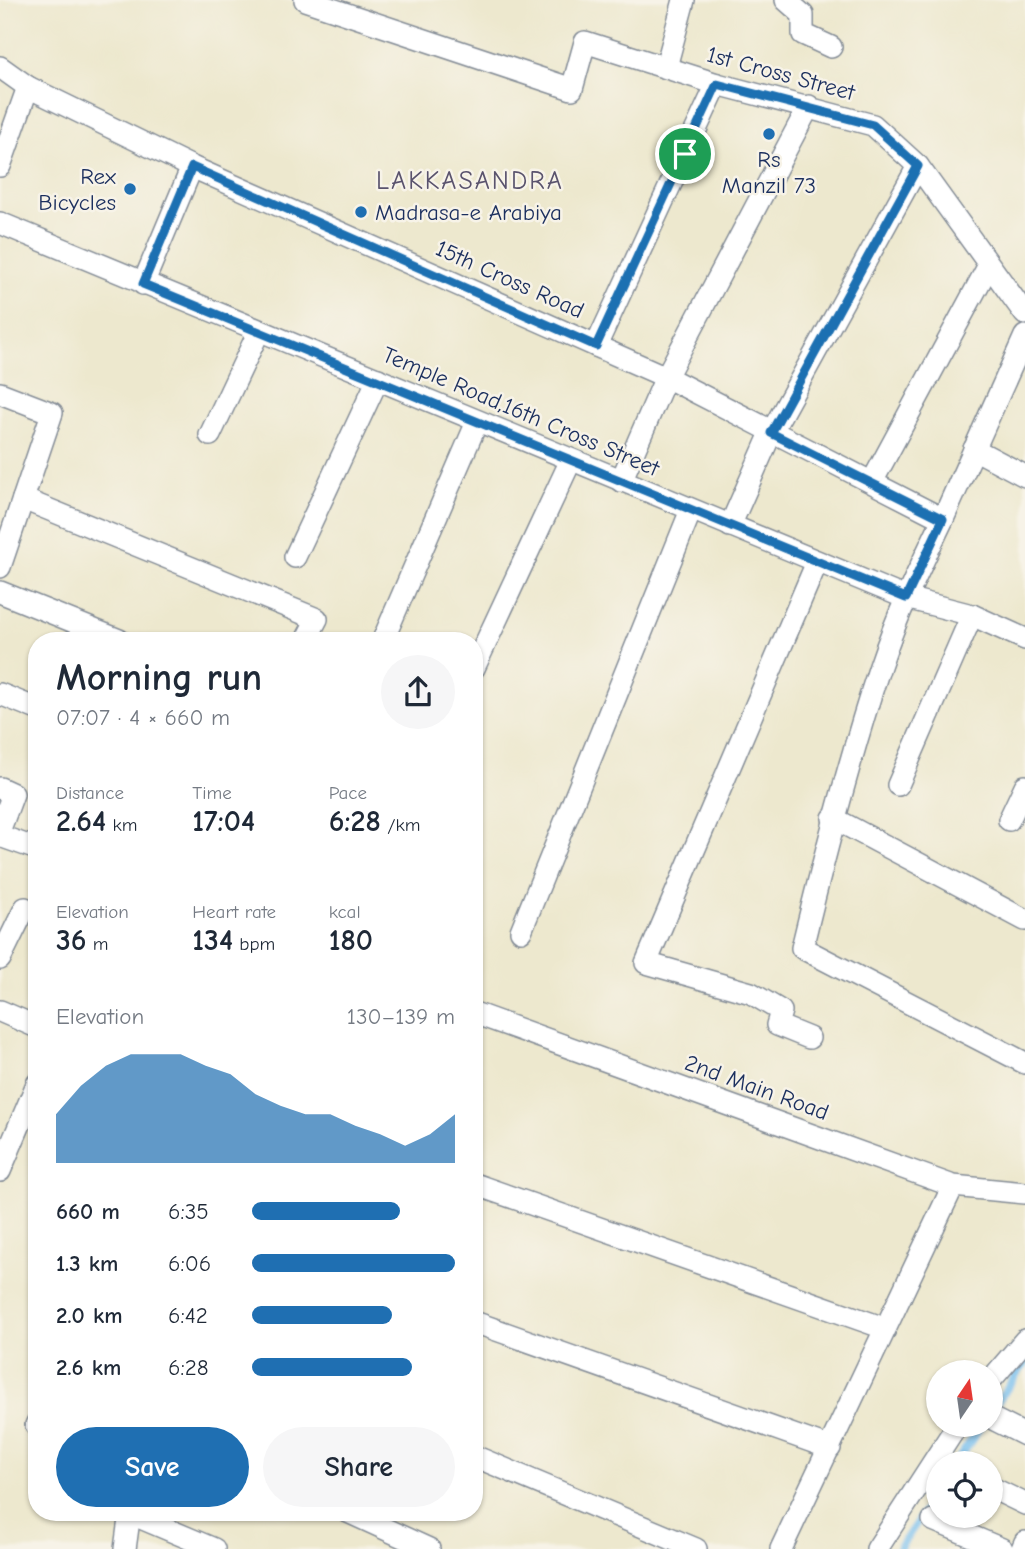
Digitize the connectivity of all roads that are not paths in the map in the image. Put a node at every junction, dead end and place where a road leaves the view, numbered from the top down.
1 (304, 0) edge
2 (684, 0) edge
3 (786, 0) edge
4 (338, 5) edge
5 (831, 47) dead end
6 (0, 67) edge
7 (666, 67) junction
8 (717, 84) junction
9 (28, 87) junction
10 (809, 106) junction
11 (0, 166) edge
12 (918, 166) junction
13 (192, 167) junction
14 (0, 223) edge
15 (989, 264) junction
16 (143, 284) junction
17 (1025, 314) edge
18 (259, 331) junction
19 (1025, 336) edge
20 (596, 346) junction
21 (666, 377) junction
22 (379, 379) junction
23 (0, 393) edge
24 (477, 422) junction
25 (771, 433) junction
26 (210, 435) dead end
27 (974, 449) junction
28 (571, 460) junction
29 (1025, 476) edge
30 (621, 481) junction
31 (872, 482) junction
32 (23, 499) junction
33 (691, 510) junction
34 (943, 519) junction
35 (730, 526) junction
36 (295, 557) dead end
37 (817, 562) junction
38 (0, 567) edge
39 (0, 592) edge
40 (906, 598) junction
41 (972, 615) junction
42 (99, 632) edge
43 (310, 632) edge
44 (386, 632) edge
45 (1025, 639) edge
46 (483, 649) edge
47 (0, 694) edge
48 (28, 705) edge
49 (898, 785) dead end
50 (1025, 786) edge
51 (0, 789) edge
52 (834, 818) junction
53 (1009, 820) dead end
54 (0, 829) edge
55 (0, 836) edge
56 (28, 846) edge
57 (25, 908) dead end
58 (1025, 920) edge
59 (522, 931) dead end
60 (0, 959) edge
61 (0, 1011) edge
62 (483, 1016) edge
63 (28, 1023) edge
64 (809, 1038) dead end
65 (1025, 1063) edge
66 (28, 1105) edge
67 (0, 1171) edge
68 (953, 1186) junction
69 (483, 1187) edge
70 (1025, 1193) edge
71 (483, 1325) edge
72 (884, 1328) junction
73 (1025, 1339) edge
74 (1003, 1365) edge
75 (1003, 1424) edge
76 (1025, 1435) edge
77 (950, 1437) edge
78 (830, 1448) junction
79 (483, 1461) edge
80 (1003, 1493) edge
81 (1025, 1504) edge
82 (128, 1521) edge
83 (148, 1521) edge
84 (368, 1521) edge
85 (942, 1528) edge
86 (956, 1540) edge
87 (1025, 1542) edge
88 (125, 1549) edge
89 (214, 1549) edge
90 (429, 1549) edge
91 (696, 1549) edge
92 (781, 1549) edge
93 (877, 1549) edge
94 (1002, 1549) edge
95 (1022, 1549) edge

1 - 4 street
2 - 7 street
3 - 5 street
4 - 7 street, 1st Cross Street
6 - 9 street, 15th Cross Road
7 - 8 street, 1st Cross Street
8 - 10 street, 1st Cross Street
8 - 20 street
9 - 11 street
9 - 13 street, 15th Cross Road
10 - 12 street, 1st Cross Street
10 - 21 street
12 - 15 street, 1st Cross Street
12 - 25 street
13 - 16 street
13 - 20 street, 15th Cross Road
14 - 16 street, Temple Road,16th Cross Street
15 - 17 street, 1st Cross Street
15 - 31 street
16 - 18 street, Temple Road,16th Cross Street
18 - 22 street, Temple Road,16th Cross Street
18 - 26 street
19 - 27 street
20 - 21 street, 15th Cross Road
21 - 25 street, 15th Cross Road
21 - 30 street
22 - 24 street, Temple Road,16th Cross Street
22 - 36 street
23 - 32 street
24 - 28 street, Temple Road,16th Cross Street
24 - 44 street
25 - 31 street, 15th Cross Road
25 - 35 street
27 - 29 street
27 - 34 street
28 - 30 street, Temple Road,16th Cross Street
28 - 46 street
30 - 33 street, Temple Road,16th Cross Street
31 - 34 street, 15th Cross Road
32 - 38 street
32 - 43 street
33 - 35 street, Temple Road,16th Cross Street
33 - 59 street
34 - 40 street
35 - 37 street, Temple Road,16th Cross Street
37 - 40 street, Temple Road,16th Cross Street
37 - 64 street
39 - 42 street
40 - 41 street, Temple Road,16th Cross Street
40 - 52 street
41 - 45 street, Temple Road,16th Cross Street
41 - 49 street
47 - 48 street
50 - 53 street
51 - 54 street
52 - 58 street
52 - 65 street
55 - 56 street
57 - 60 street
61 - 63 street
62 - 68 street, 2nd Main Road
66 - 67 street
68 - 70 street, 2nd Main Road
68 - 72 street
69 - 72 street
71 - 78 street
72 - 78 street
73 - 74 street
75 - 76 street
77 - 93 street
78 - 92 street
79 - 91 street
80 - 81 street
82 - 88 street
83 - 89 street
84 - 90 street
85 - 86 street
86 - 94 street
87 - 95 street

